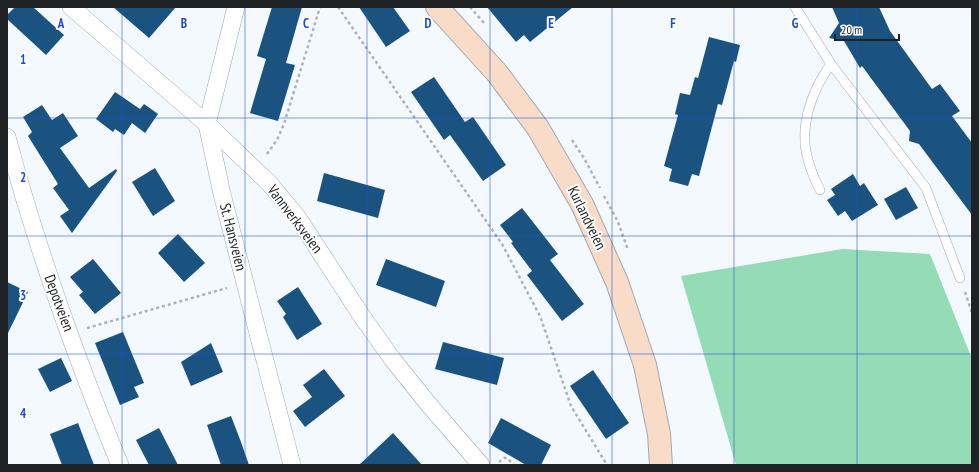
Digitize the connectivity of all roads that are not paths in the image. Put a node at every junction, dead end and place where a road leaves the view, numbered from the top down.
1 (71, 7) edge
2 (236, 7) edge
3 (437, 7) edge
4 (795, 7) edge
5 (831, 64) junction
6 (207, 124) junction
7 (7, 137) edge
8 (820, 190) dead end
9 (960, 278) road end
10 (120, 465) edge
11 (292, 465) edge
12 (481, 465) edge
13 (661, 465) edge

1 - 6 street, Vannverksveien
2 - 6 street, St. Hansveien
3 - 13 main road, Kurlandveien
4 - 5 lane
5 - 8 lane
5 - 9 lane
6 - 11 street, St. Hansveien
6 - 12 street, Vannverksveien
7 - 10 street, Depotveien

